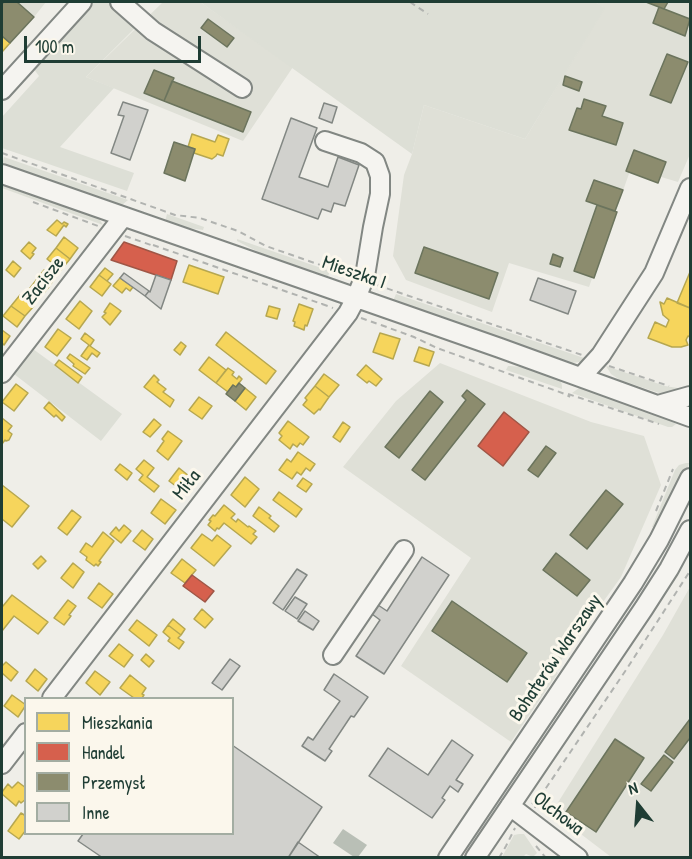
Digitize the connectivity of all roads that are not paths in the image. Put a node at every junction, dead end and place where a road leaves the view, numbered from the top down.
1 (82, 2) edge
2 (120, 2) edge
3 (242, 88) dead end
4 (2, 90) edge
5 (325, 141) dead end
6 (2, 174) edge
7 (690, 188) edge
8 (123, 217) junction
9 (356, 298) junction
10 (2, 373) edge
11 (581, 377) junction
12 (690, 396) edge
13 (658, 405) junction
14 (690, 417) edge
15 (690, 477) edge
16 (690, 530) edge
17 (404, 550) dead end
18 (333, 656) dead end
19 (54, 697) edge
20 (24, 736) edge
21 (2, 764) edge
22 (521, 813) junction
23 (448, 858) edge
24 (475, 858) edge
25 (578, 858) edge

1 - 4 street
2 - 3 street
5 - 9 street, Miła
6 - 8 street, Mieszka I
7 - 11 street
8 - 9 street, Mieszka I
8 - 10 street, Zacisze
9 - 11 street, Mieszka I
9 - 19 street, Miła
11 - 13 street, Mieszka I
12 - 13 street
13 - 14 street, Mieszka I
15 - 23 street, Bohaterów Warszawy
16 - 22 street
17 - 18 street
20 - 21 street
22 - 24 street
22 - 25 street, Olchowa

